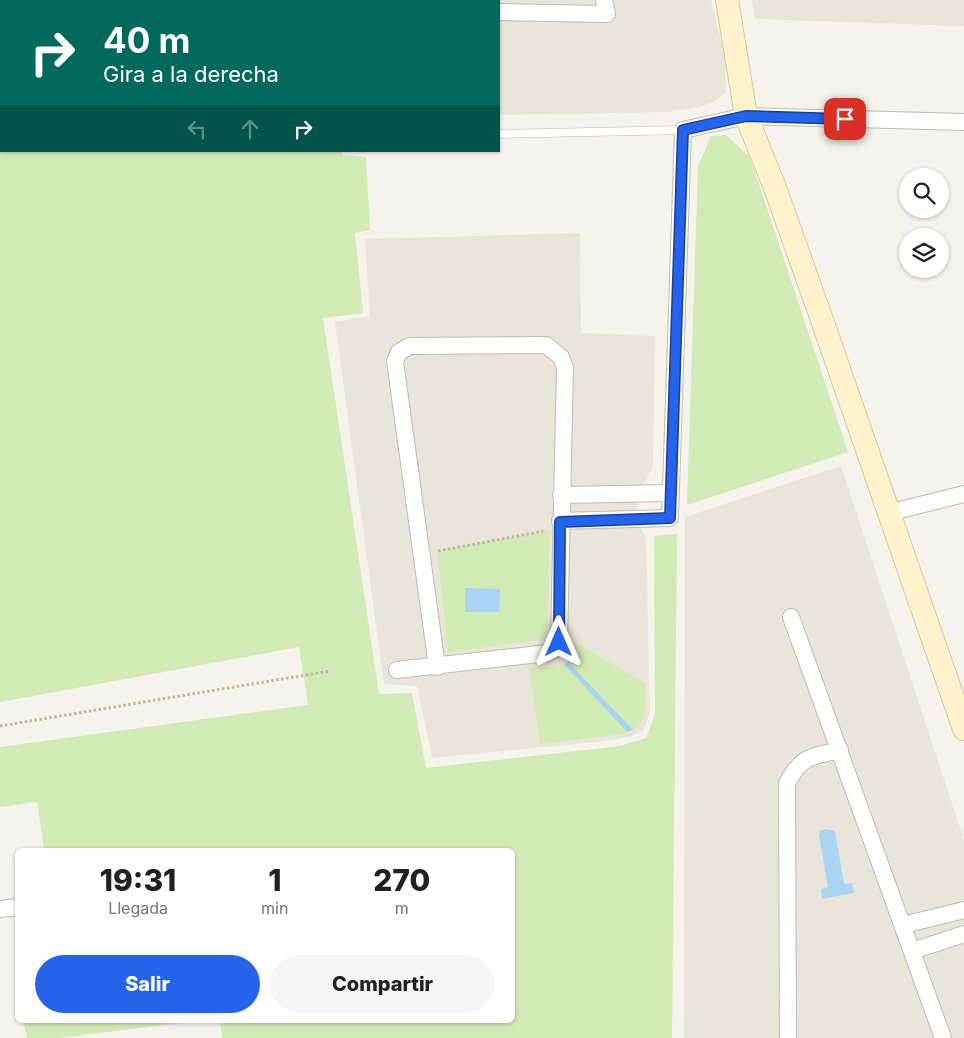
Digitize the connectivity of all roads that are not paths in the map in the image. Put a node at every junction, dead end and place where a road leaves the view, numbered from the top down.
1 (604, 0) edge
2 (727, 0) edge
3 (500, 12) edge
4 (746, 116) junction
5 (964, 122) edge
6 (683, 130) junction
7 (500, 134) edge
8 (670, 493) junction
9 (964, 494) edge
10 (561, 495) junction
11 (888, 512) junction
12 (555, 526) junction
13 (791, 618) dead end
14 (437, 667) junction
15 (397, 670) dead end
16 (964, 729) edge
17 (840, 750) junction
18 (15, 907) edge
19 (0, 909) edge
20 (964, 910) edge
21 (903, 925) junction
22 (964, 934) edge
23 (912, 951) junction
24 (788, 1038) edge
25 (942, 1038) edge

1 - 3 street
2 - 4 street
4 - 5 street
4 - 6 street
4 - 11 street
6 - 7 lane
6 - 8 street
8 - 10 street
8 - 12 street
9 - 11 street
10 - 12 street
10 - 14 street
11 - 16 street
12 - 14 street
13 - 17 street
14 - 15 street
17 - 21 street
17 - 24 street
18 - 19 street
20 - 21 street
21 - 23 street
22 - 23 street
23 - 25 street

